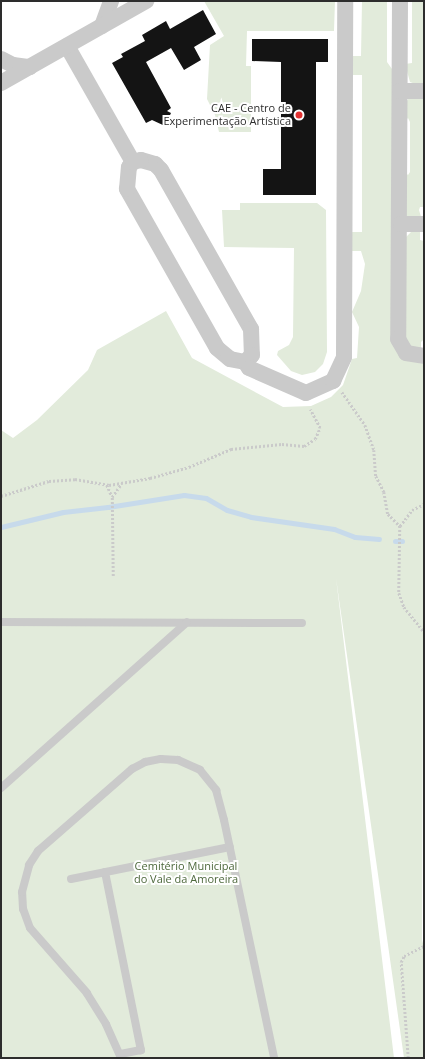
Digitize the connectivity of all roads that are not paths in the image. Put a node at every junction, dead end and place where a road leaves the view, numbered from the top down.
1 (111, 1) edge
2 (146, 1) edge
3 (345, 1) edge
4 (400, 1) edge
5 (102, 26) junction
6 (67, 46) junction
7 (1, 59) edge
8 (30, 67) junction
9 (1, 83) edge
10 (400, 91) junction
11 (424, 91) edge
12 (133, 162) junction
13 (401, 224) junction
14 (424, 224) edge
15 (424, 356) edge
16 (246, 362) junction
17 (1, 622) edge
18 (186, 622) junction
19 (302, 623) dead end
20 (1, 788) edge
21 (230, 847) junction
22 (105, 872) junction
23 (70, 879) dead end
24 (121, 1056) edge
25 (274, 1058) edge

1 - 5 street
2 - 5 street
3 - 16 street
4 - 10 street
5 - 6 street
6 - 8 street
6 - 12 street
7 - 8 street
8 - 9 street
10 - 11 street
10 - 13 street
12 - 16 street
12 - 16 street
13 - 14 street
13 - 15 street
17 - 18 lane
18 - 19 lane
18 - 20 lane
21 - 22 lane
21 - 24 lane
21 - 25 lane
22 - 23 lane
22 - 24 lane

